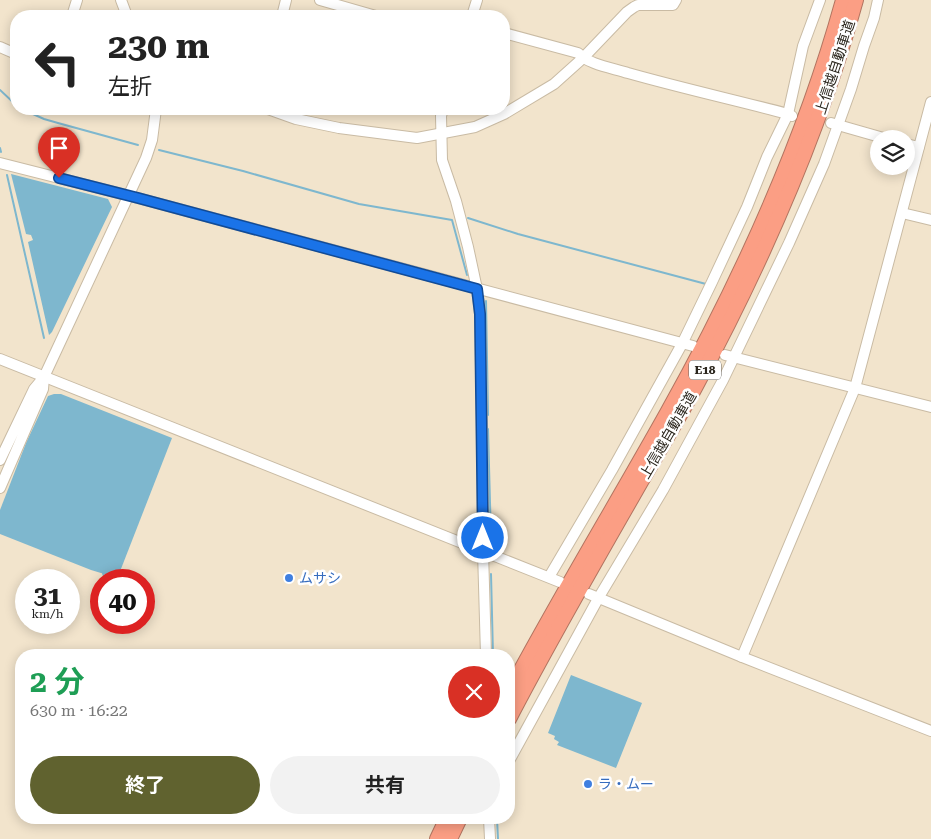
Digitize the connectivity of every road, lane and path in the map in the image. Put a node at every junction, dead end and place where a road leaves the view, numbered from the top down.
1 (320, 0) edge
2 (676, 0) edge
3 (820, 0) edge
4 (843, 0) edge
5 (856, 0) edge
6 (878, 0) edge
7 (355, 10) edge
8 (510, 35) edge
9 (583, 58) junction
10 (931, 102) edge
11 (510, 110) edge
12 (155, 115) edge
13 (285, 115) edge
14 (441, 115) edge
15 (502, 115) edge
16 (791, 115) junction
17 (834, 124) junction
18 (441, 134) junction
19 (870, 134) edge
20 (915, 146) edge
21 (919, 147) junction
22 (0, 163) edge
23 (128, 196) junction
24 (902, 213) junction
25 (931, 220) edge
26 (477, 289) junction
27 (682, 344) junction
28 (693, 346) dead end
29 (729, 356) junction
30 (0, 359) edge
31 (44, 377) junction
32 (855, 388) junction
33 (931, 408) edge
34 (0, 460) edge
35 (0, 488) edge
36 (483, 551) junction
37 (549, 577) junction
38 (560, 582) dead end
39 (594, 596) junction
40 (486, 649) edge
41 (742, 656) junction
42 (515, 681) edge
43 (515, 708) edge
44 (931, 731) edge
45 (515, 749) edge
46 (443, 824) edge
47 (457, 824) edge
48 (489, 824) edge
49 (437, 839) edge
50 (450, 839) edge
51 (490, 839) edge

1 - 7 street
2 - 9 street
3 - 16 street
4 - 42 highway, 上信越自動車道 / E18
5 - 43 highway, 上信越自動車道 / E18
6 - 17 street
8 - 9 street
9 - 11 street
9 - 16 street
10 - 21 street
12 - 23 street
13 - 18 street
14 - 18 street
15 - 18 street
16 - 27 street
17 - 19 street
17 - 29 street
18 - 26 street
20 - 21 street
21 - 24 street
22 - 23 street
23 - 26 street
23 - 31 street
24 - 25 street
24 - 32 street
26 - 27 street
26 - 36 street
27 - 28 street
27 - 37 street
29 - 32 street
29 - 39 street
30 - 31 street
31 - 34 street
31 - 35 street
31 - 36 street
32 - 33 street
32 - 41 street
36 - 37 street
36 - 40 street
37 - 38 street
39 - 41 street
39 - 45 street
41 - 44 street
46 - 49 highway
47 - 50 highway
48 - 51 street

